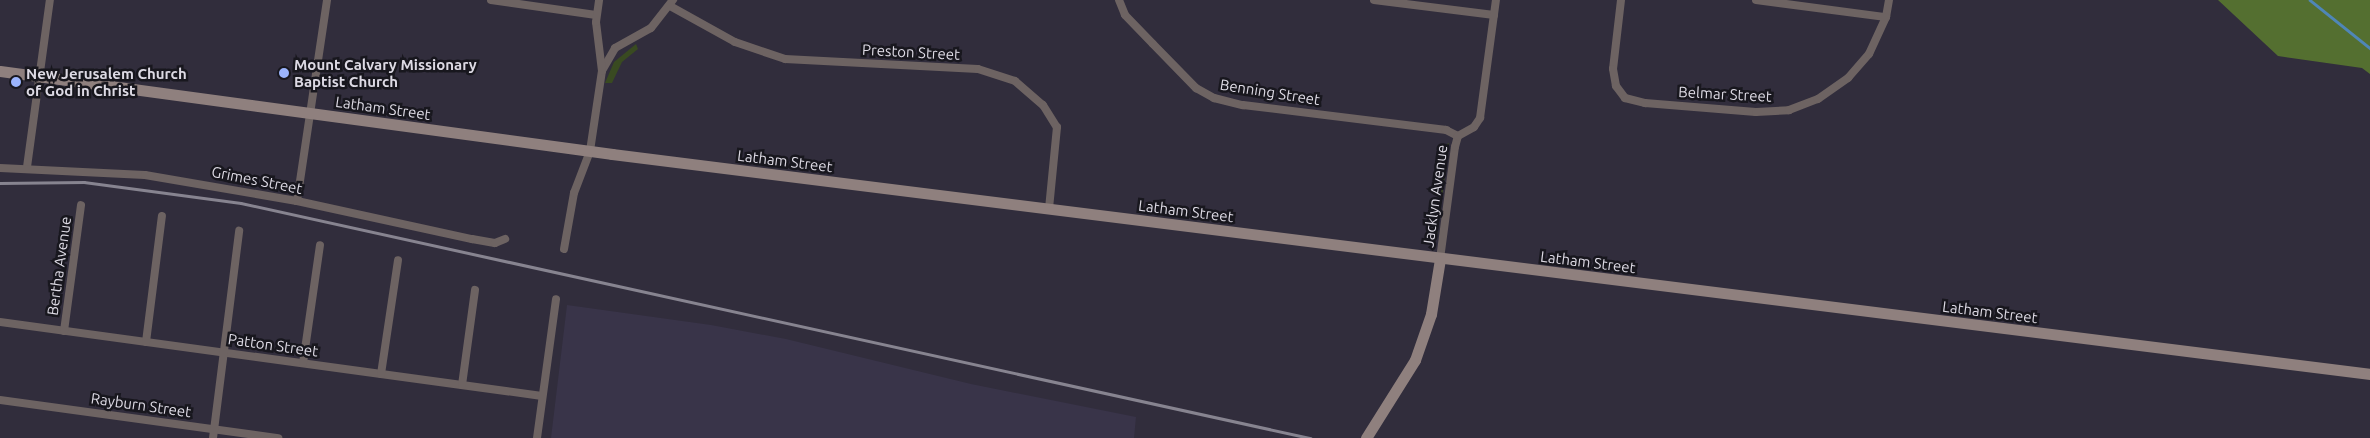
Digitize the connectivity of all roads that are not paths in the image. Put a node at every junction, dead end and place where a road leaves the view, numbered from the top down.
1 (50, 0) edge
2 (327, 0) edge
3 (491, 0) edge
4 (599, 0) edge
5 (1119, 0) edge
6 (1374, 0) edge
7 (1496, 0) edge
8 (1621, 0) edge
9 (1756, 0) edge
10 (1889, 0) edge
11 (672, 3) edge
12 (596, 15) junction
13 (1494, 15) junction
14 (1886, 17) junction
15 (0, 71) edge
16 (602, 71) junction
17 (39, 77) junction
18 (311, 114) junction
19 (1458, 136) junction
20 (590, 151) junction
21 (27, 167) junction
22 (0, 168) edge
23 (297, 201) junction
24 (81, 205) dead end
25 (1049, 209) junction
26 (162, 216) dead end
27 (239, 231) dead end
28 (505, 239) dead end
29 (320, 245) dead end
30 (564, 249) dead end
31 (1440, 258) junction
32 (398, 260) dead end
33 (476, 290) dead end
34 (556, 299) dead end
35 (0, 322) edge
36 (64, 331) junction
37 (146, 342) junction
38 (224, 352) junction
39 (303, 363) junction
40 (381, 374) junction
41 (2370, 374) edge
42 (462, 385) junction
43 (542, 396) junction
44 (0, 400) edge
45 (214, 429) junction
46 (213, 438) edge
47 (278, 438) edge
48 (537, 438) edge
49 (1366, 438) edge

1 - 17 street
2 - 18 street
3 - 12 street
4 - 12 street
5 - 19 street, Benning Street
6 - 13 street
7 - 13 street, Jacklyn Avenue
8 - 14 street, Belmar Street
9 - 14 street
10 - 14 street, Belmar Street
11 - 16 street
11 - 25 street, Preston Street
12 - 16 street
13 - 19 street, Jacklyn Avenue
15 - 17 street, Latham Street
16 - 20 street
17 - 18 street, Latham Street
17 - 21 street
18 - 20 street, Latham Street
18 - 23 street
19 - 31 street, Jacklyn Avenue
20 - 25 street, Latham Street
20 - 30 street
21 - 22 street, Grimes Street
21 - 23 street, Grimes Street
23 - 28 street, Grimes Street
24 - 36 street, Bertha Avenue
25 - 31 street, Latham Street
26 - 37 street
27 - 38 street
29 - 39 street
31 - 41 street, Latham Street
31 - 49 street
32 - 40 street
33 - 42 street
34 - 43 street
35 - 36 street, Patton Street
36 - 37 street, Patton Street
37 - 38 street, Patton Street
38 - 39 street, Patton Street
38 - 45 street
39 - 40 street, Patton Street
40 - 42 street, Patton Street
42 - 43 street, Patton Street
43 - 48 street
44 - 45 street, Rayburn Street
45 - 46 street
45 - 47 street, Rayburn Street

